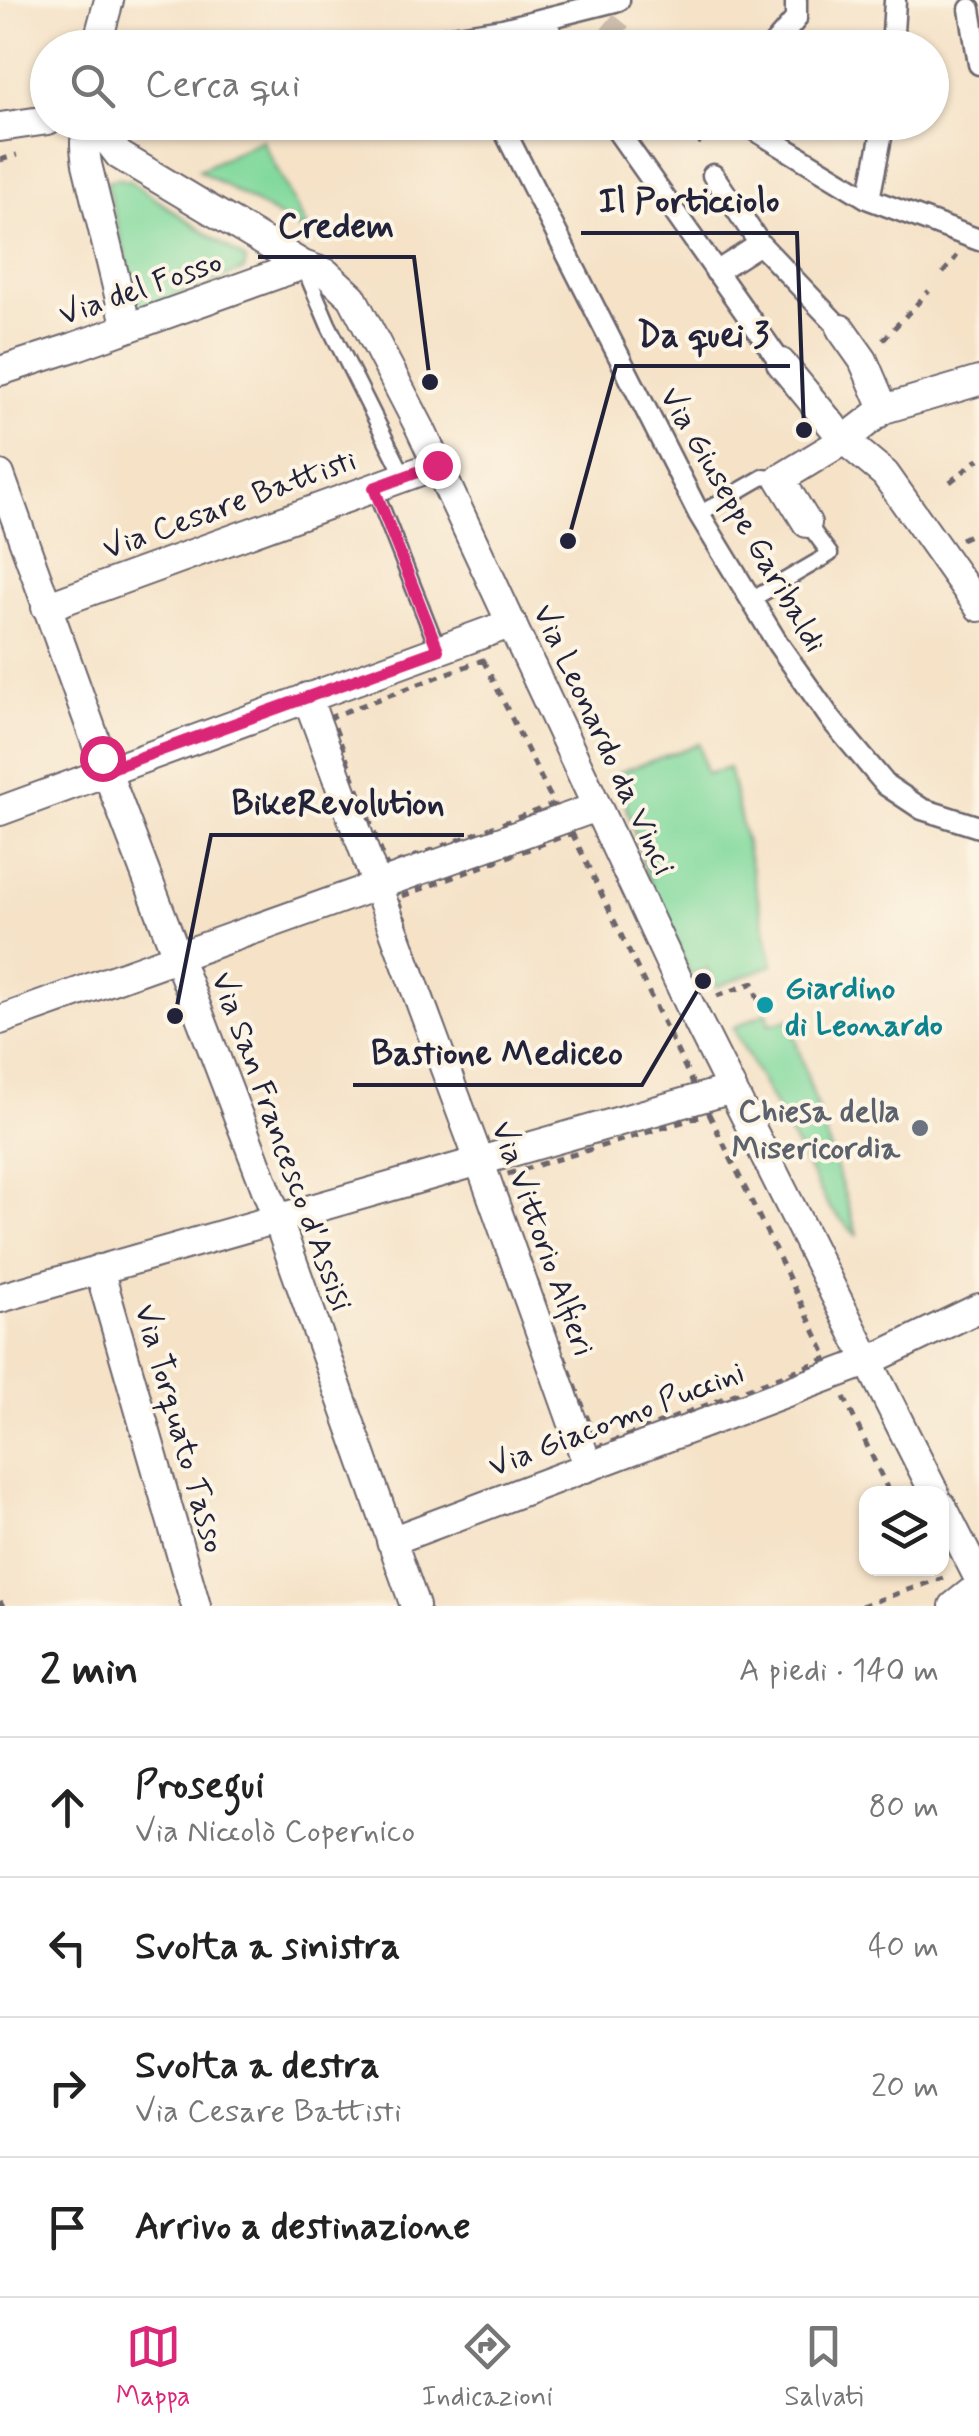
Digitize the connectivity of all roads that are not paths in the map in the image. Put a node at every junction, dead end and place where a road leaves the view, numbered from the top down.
1 (108, 0) edge
2 (620, 0) edge
3 (796, 0) edge
4 (895, 1) edge
5 (970, 9) dead end
6 (550, 12) edge
7 (100, 30) edge
8 (497, 30) edge
9 (786, 30) edge
10 (893, 30) edge
11 (979, 64) edge
12 (30, 123) edge
13 (0, 127) edge
14 (85, 140) edge
15 (107, 140) edge
16 (509, 140) edge
17 (624, 140) edge
18 (772, 140) edge
19 (880, 140) edge
20 (713, 175) dead end
21 (869, 199) junction
22 (979, 240) edge
23 (760, 244) junction
24 (303, 265) junction
25 (716, 272) junction
26 (127, 328) junction
27 (841, 328) joint
28 (781, 363) joint
29 (0, 370) edge
30 (979, 382) edge
31 (884, 409) junction
32 (844, 440) junction
33 (437, 465) junction
34 (0, 475) edge
35 (404, 476) junction
36 (780, 479) junction
37 (374, 488) junction
38 (699, 514) junction
39 (807, 523) joint
40 (751, 600) junction
41 (46, 607) junction
42 (979, 607) edge
43 (512, 623) junction
44 (438, 650) junction
45 (307, 697) junction
46 (106, 770) junction
47 (598, 807) junction
48 (0, 811) edge
49 (979, 827) edge
50 (383, 877) junction
51 (177, 954) junction
52 (0, 1020) edge
53 (732, 1090) junction
54 (483, 1154) junction
55 (277, 1218) junction
56 (99, 1269) junction
57 (0, 1298) edge
58 (979, 1308) edge
59 (867, 1362) junction
60 (593, 1456) junction
61 (931, 1486) edge
62 (949, 1524) edge
63 (391, 1541) junction
64 (970, 1580) edge
65 (196, 1606) edge
66 (415, 1606) edge
67 (954, 1606) edge

1 - 7 street
2 - 6 street
3 - 9 street
4 - 10 street
5 - 11 street
6 - 8 street
12 - 13 street
14 - 26 street
15 - 24 street, Via Leonardo da Vinci
16 - 38 street, Via Giuseppe Garibaldi
17 - 25 street
18 - 21 street
19 - 21 street
20 - 23 street
21 - 22 street
23 - 25 street
23 - 27 street
24 - 26 street, Via del Fosso
24 - 33 street, Via Leonardo da Vinci
24 - 35 lane
25 - 28 street
26 - 29 street, Via del Fosso
27 - 31 street
28 - 32 street
30 - 31 street
31 - 32 street
32 - 36 street
32 - 42 street
33 - 35 street, Via Cesare Battisti
33 - 43 street, Via Leonardo da Vinci
34 - 41 street, Via San Francesco d'Assisi
35 - 37 street, Via Cesare Battisti
36 - 38 lane
36 - 39 street
37 - 41 street, Via Cesare Battisti
37 - 44 lane
38 - 40 street, Via Giuseppe Garibaldi
39 - 40 lane
40 - 49 street, Via Giuseppe Garibaldi
41 - 46 street, Via San Francesco d'Assisi
43 - 44 street
43 - 47 street, Via Leonardo da Vinci
44 - 45 street
45 - 46 street
45 - 50 street, Via Vittorio Alfieri
46 - 48 street
46 - 51 street, Via San Francesco d'Assisi
47 - 50 street
47 - 53 street, Via Leonardo da Vinci
50 - 51 street
50 - 54 street, Via Vittorio Alfieri
51 - 52 street
51 - 55 street, Via San Francesco d'Assisi
53 - 54 street
53 - 59 street, Via Leonardo da Vinci
54 - 55 street
54 - 60 street, Via Vittorio Alfieri
55 - 56 street
55 - 63 street, Via San Francesco d'Assisi
56 - 57 street
56 - 65 street, Via Torquato Tasso
58 - 59 street, Via Giacomo Puccini
59 - 60 street, Via Giacomo Puccini
59 - 61 street, Via Leonardo da Vinci
60 - 63 street, Via Giacomo Puccini
62 - 64 street
63 - 66 street, Via San Francesco d'Assisi
64 - 67 street

